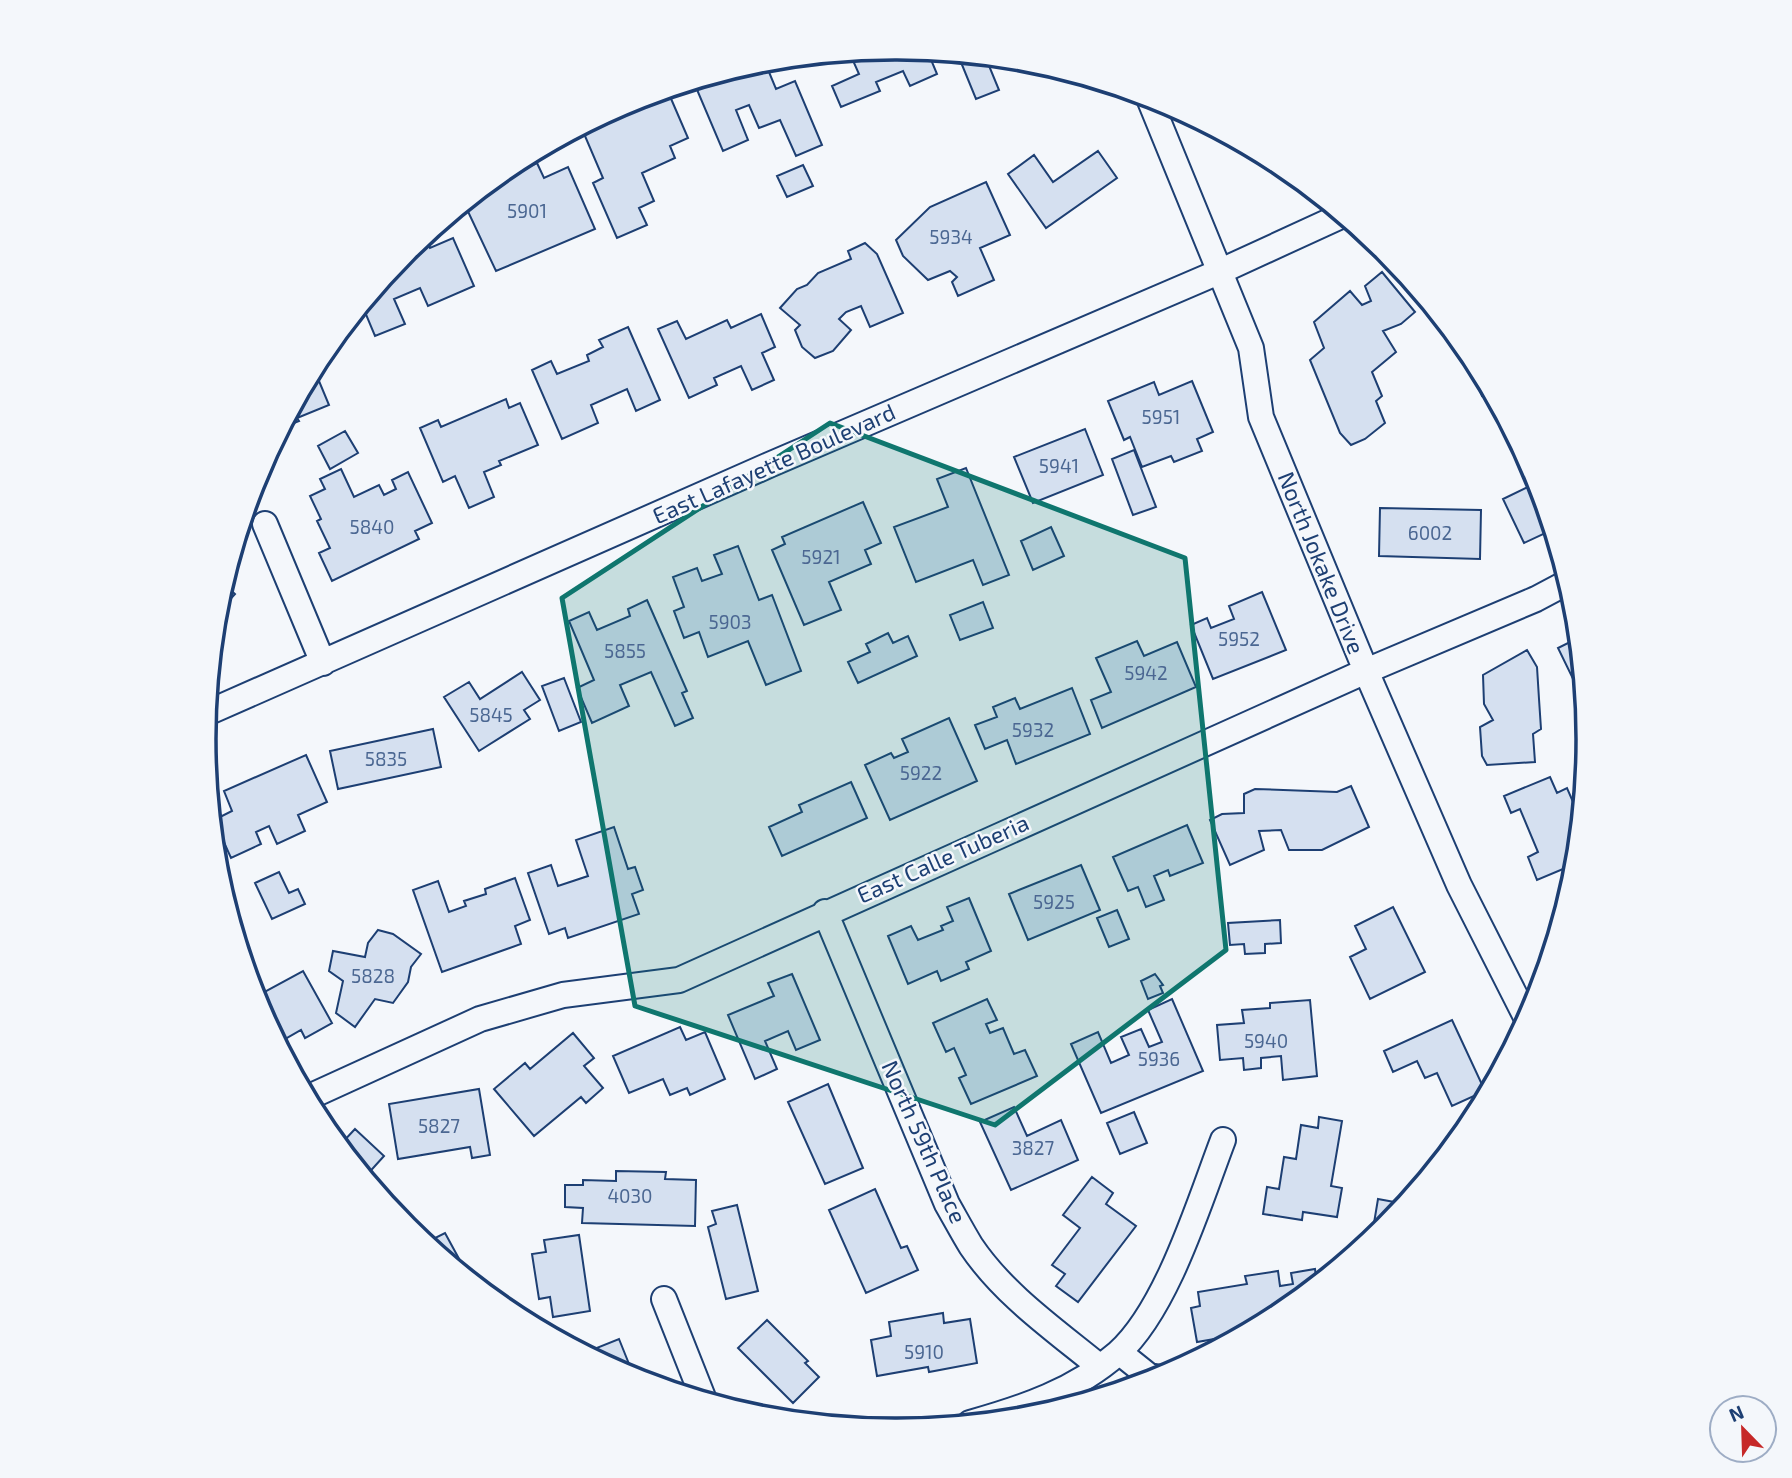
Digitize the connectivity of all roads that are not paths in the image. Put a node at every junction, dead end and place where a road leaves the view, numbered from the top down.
1 (1154, 110) edge
2 (1334, 219) edge
3 (1221, 271) junction
4 (265, 524) dead end
5 (1558, 587) edge
6 (323, 663) junction
7 (1366, 671) junction
8 (217, 709) edge
9 (825, 912) junction
10 (1521, 1006) edge
11 (317, 1094) edge
12 (1223, 1140) dead end
13 (664, 1299) dead end
14 (1110, 1360) junction
15 (1141, 1373) edge
16 (700, 1389) edge
17 (1035, 1404) edge

1 - 3 street, North Jokake Drive
2 - 3 street, East Lafayette Boulevard
3 - 6 street, East Lafayette Boulevard
3 - 7 street, North Jokake Drive
4 - 6 street
5 - 7 street, East Calle Tuberia
6 - 8 street, East Lafayette Boulevard
7 - 9 street, East Calle Tuberia
7 - 10 street, North Jokake Drive
9 - 11 street, East Calle Tuberia
9 - 14 street, North 59th Place
12 - 14 street
13 - 16 street
14 - 15 street, North 59th Place
14 - 17 street

